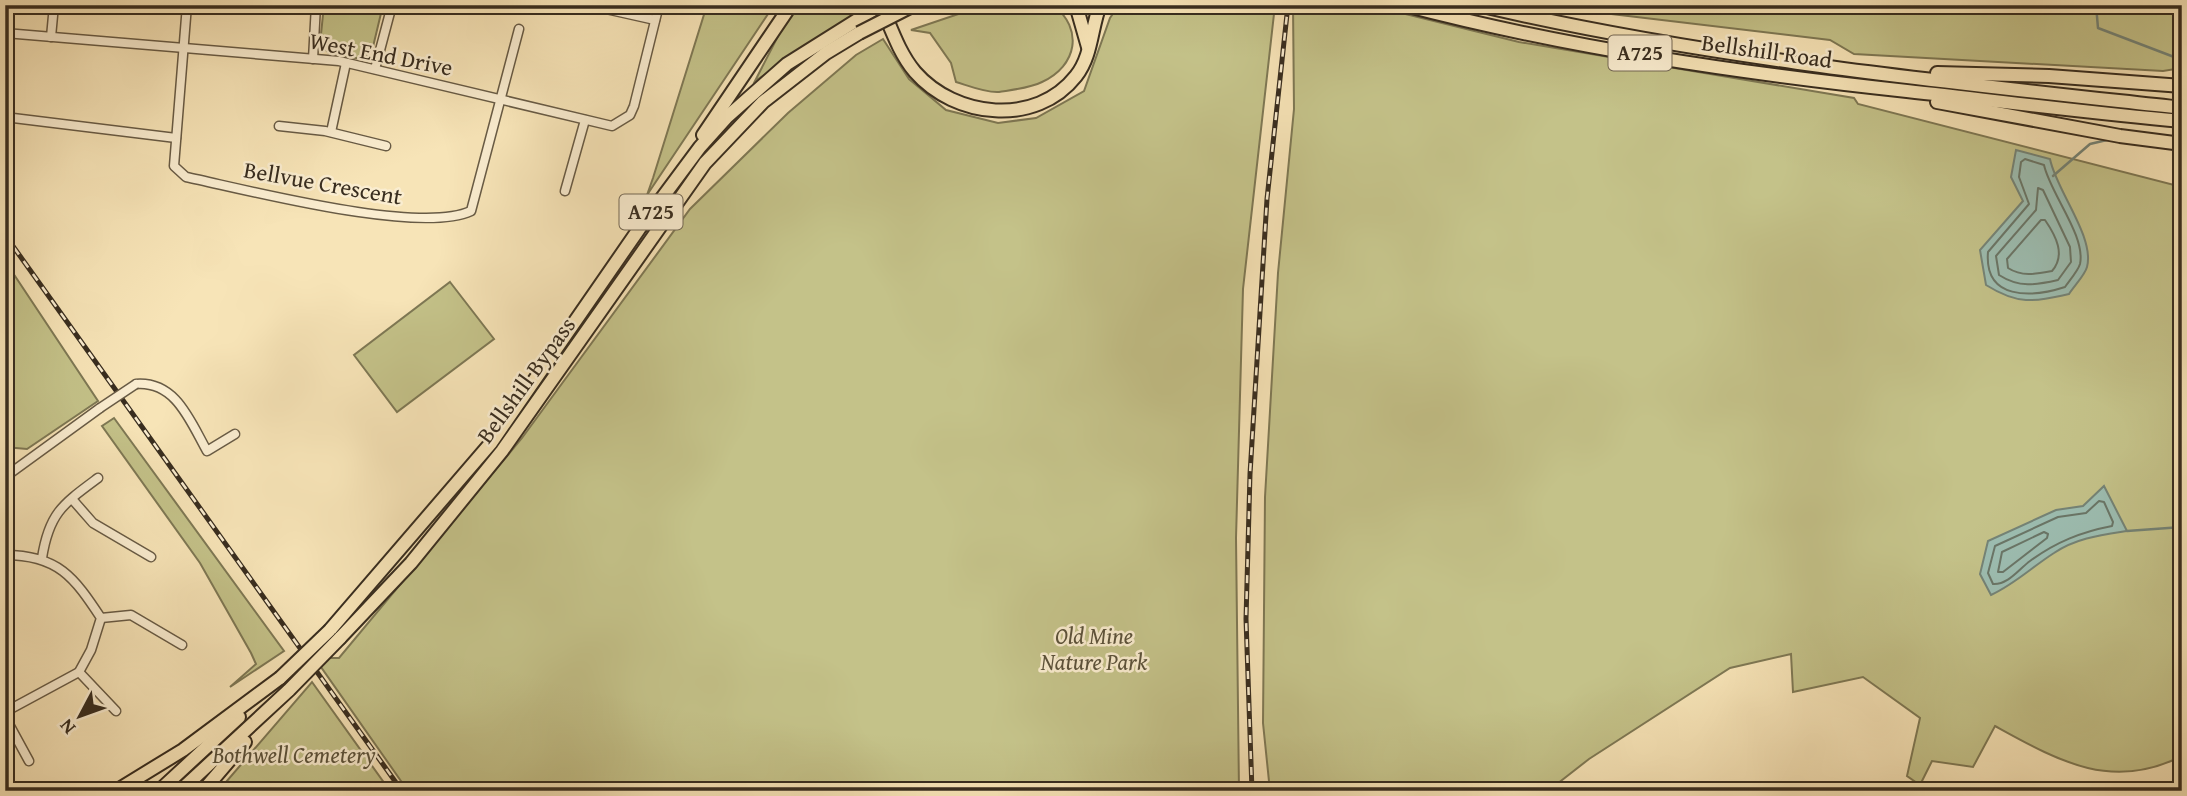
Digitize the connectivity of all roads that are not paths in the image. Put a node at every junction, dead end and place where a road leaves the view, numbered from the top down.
1 (54, 5) edge
2 (187, 5) edge
3 (316, 5) edge
4 (393, 5) edge
5 (588, 5) edge
6 (659, 5) edge
7 (791, 5) edge
8 (881, 5) edge
9 (1076, 5) edge
10 (1100, 5) edge
11 (1404, 5) edge
12 (1478, 5) edge
13 (912, 6) edge
14 (655, 20) junction
15 (519, 29) dead end
16 (5, 33) edge
17 (51, 37) junction
18 (183, 48) junction
19 (1089, 50) junction
20 (313, 59) junction
21 (346, 63) junction
22 (375, 69) junction
23 (1863, 70) junction
24 (2182, 86) edge
25 (1878, 89) junction
26 (503, 99) junction
27 (2182, 108) edge
28 (5, 117) edge
29 (585, 120) junction
30 (2182, 121) edge
31 (279, 126) dead end
32 (331, 132) junction
33 (176, 138) junction
34 (2182, 144) edge
35 (386, 146) dead end
36 (674, 179) junction
37 (565, 191) dead end
38 (235, 435) dead end
39 (5, 477) edge
40 (98, 478) dead end
41 (72, 499) junction
42 (5, 555) edge
43 (151, 557) dead end
44 (42, 558) junction
45 (101, 618) junction
46 (335, 634) junction
47 (182, 645) dead end
48 (79, 672) junction
49 (280, 678) junction
50 (287, 692) junction
51 (116, 711) dead end
52 (5, 715) edge
53 (29, 761) dead end
54 (116, 791) edge
55 (159, 791) edge
56 (180, 791) edge
57 (202, 791) edge

1 - 17 street
2 - 18 street, Bellvue Crescent
3 - 20 street
4 - 22 street
5 - 14 street
6 - 14 street
7 - 36 highway
8 - 19 highway
8 - 36 highway, Bellshill Bypass / A725
9 - 19 highway
10 - 19 highway
11 - 25 highway, Bellshill Road / A725
12 - 23 highway, Bellshill Road / A725
13 - 46 highway, Bellshill Bypass / A725, bridge
14 - 29 street, West End Drive
15 - 26 street
16 - 17 street, West End Drive
17 - 18 street, West End Drive
18 - 20 street, West End Drive
18 - 33 street, Bellvue Crescent
20 - 21 street, West End Drive
21 - 22 street, West End Drive
21 - 32 street
22 - 26 street, West End Drive
23 - 24 highway, A725
23 - 27 highway, A725
25 - 30 highway, A725
25 - 34 highway, A725
26 - 29 street, West End Drive
26 - 33 street, Bellvue Crescent
28 - 33 street
29 - 37 street
31 - 32 street
32 - 35 street
36 - 46 highway, Bellshill Bypass / A725
38 - 39 street, bridge
40 - 41 street
41 - 43 street
41 - 44 street
42 - 44 street
44 - 45 street
45 - 47 street
45 - 48 street
46 - 49 highway, Bellshill Bypass / A725, bridge
46 - 50 highway, Bellshill Bypass / A725, bridge
48 - 51 street
48 - 52 street
49 - 54 highway
49 - 55 highway, Bellshill Bypass / A725
50 - 56 highway, Bellshill Bypass / A725
50 - 57 highway
52 - 53 street

